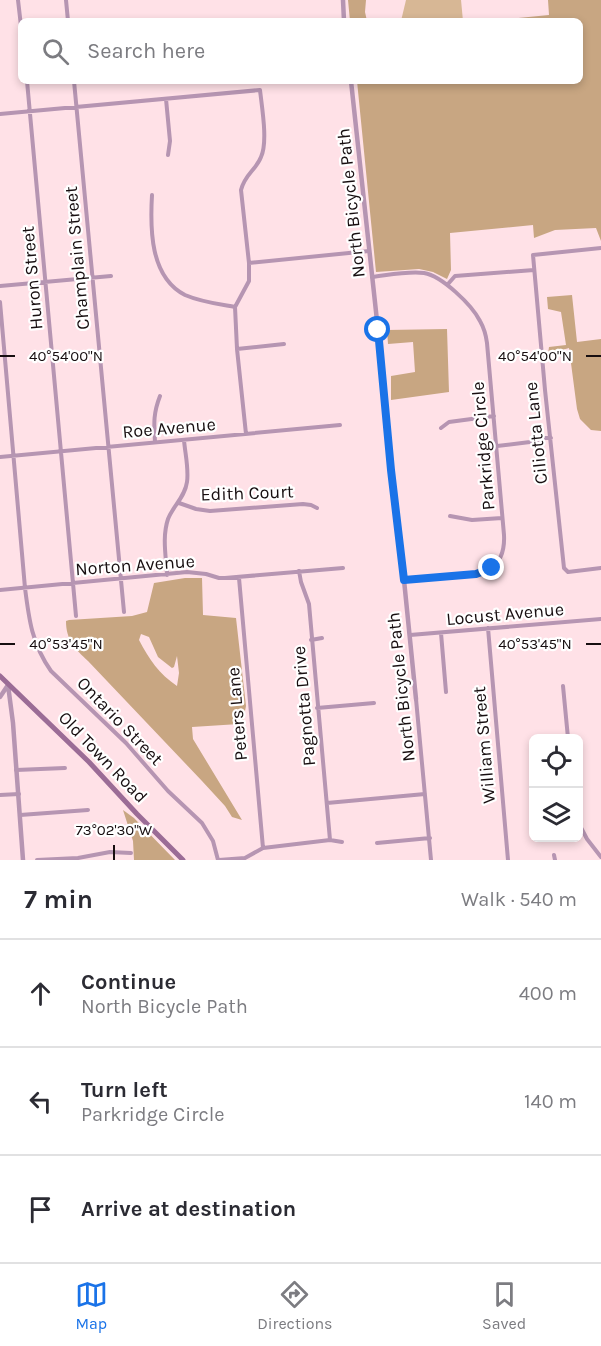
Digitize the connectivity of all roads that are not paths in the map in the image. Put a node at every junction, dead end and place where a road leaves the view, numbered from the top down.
1 (18, 0) edge
2 (66, 0) edge
3 (343, 0) edge
4 (20, 18) edge
5 (68, 18) edge
6 (344, 18) edge
7 (27, 84) edge
8 (74, 84) edge
9 (351, 84) edge
10 (166, 99) junction
11 (76, 108) junction
12 (30, 112) junction
13 (0, 114) edge
14 (168, 155) dead end
15 (152, 195) dead end
16 (601, 248) edge
17 (369, 250) junction
18 (249, 263) junction
19 (534, 270) junction
20 (111, 276) dead end
21 (372, 277) junction
22 (93, 278) junction
23 (46, 282) junction
24 (448, 285) junction
25 (0, 286) edge
26 (0, 302) edge
27 (235, 307) junction
28 (284, 344) dead end
29 (237, 349) junction
30 (160, 396) dead end
31 (494, 417) junction
32 (340, 425) dead end
33 (441, 428) dead end
34 (246, 434) junction
35 (551, 438) junction
36 (184, 440) junction
37 (155, 442) junction
38 (497, 446) junction
39 (108, 447) junction
40 (61, 451) junction
41 (13, 456) junction
42 (0, 457) edge
43 (179, 503) junction
44 (317, 508) dead end
45 (450, 516) dead end
46 (502, 518) junction
47 (343, 568) dead end
48 (601, 568) edge
49 (299, 571) junction
50 (167, 575) junction
51 (239, 578) junction
52 (121, 579) junction
53 (404, 580) junction
54 (72, 584) junction
55 (25, 588) junction
56 (0, 590) edge
57 (124, 612) dead end
58 (76, 616) dead end
59 (601, 619) edge
60 (488, 628) junction
61 (441, 633) junction
62 (410, 635) junction
63 (322, 638) dead end
64 (311, 640) junction
65 (0, 676) edge
66 (8, 685) junction
67 (563, 686) dead end
68 (446, 692) dead end
69 (0, 697) edge
70 (416, 699) joint
71 (372, 703) dead end
72 (317, 708) junction
73 (568, 734) edge
74 (65, 768) dead end
75 (16, 770) junction
76 (19, 794) junction
77 (425, 794) junction
78 (0, 795) edge
79 (327, 803) junction
80 (88, 810) dead end
81 (20, 815) junction
82 (583, 830) edge
83 (430, 838) junction
84 (330, 840) junction
85 (342, 842) dead end
86 (376, 843) dead end
87 (263, 848) junction
88 (131, 853) dead end
89 (601, 857) edge
90 (23, 860) edge
91 (37, 860) edge
92 (183, 860) edge
93 (218, 860) edge
94 (431, 860) edge
95 (508, 860) edge

1 - 4 street
2 - 5 street
3 - 6 street
7 - 12 street, Huron Street
8 - 11 street, Champlain Street
9 - 17 street, North Bicycle Path
10 - 11 street
10 - 14 street
10 - 18 street
11 - 12 street
11 - 22 street, Champlain Street
12 - 13 street
12 - 23 street, Huron Street
15 - 27 street
16 - 19 street, Ciliotta Lane
17 - 18 street
17 - 21 street, North Bicycle Path
18 - 27 street
19 - 24 street
19 - 35 street, Ciliotta Lane
20 - 22 street
21 - 24 street, Parkridge Circle
21 - 53 street, North Bicycle Path
22 - 23 street
22 - 39 street, Champlain Street
23 - 25 street
23 - 40 street, Huron Street
24 - 31 street, Parkridge Circle
26 - 41 street, Ontario Street
27 - 29 street
28 - 29 street
29 - 34 street
30 - 37 street
31 - 33 street
31 - 38 street, Parkridge Circle
32 - 34 street, Roe Avenue
34 - 36 street, Roe Avenue
35 - 38 street
35 - 48 street, Ciliotta Lane
36 - 37 street, Roe Avenue
36 - 43 street
37 - 39 street, Roe Avenue
38 - 46 street, Parkridge Circle
39 - 40 street, Roe Avenue
39 - 52 street, Champlain Street
40 - 41 street, Roe Avenue
40 - 54 street, Huron Street
41 - 42 street, Roe Avenue
41 - 55 street, Ontario Street
43 - 44 street, Edith Court
43 - 50 street
45 - 46 street
46 - 53 street, Parkridge Circle
47 - 49 street, Norton Avenue
49 - 51 street, Norton Avenue
49 - 64 street, Pagnotta Drive
50 - 51 street, Norton Avenue
50 - 52 street, Norton Avenue
51 - 87 street, Peters Lane
52 - 54 street, Norton Avenue
52 - 57 street, Champlain Street
53 - 62 street, North Bicycle Path
54 - 55 street, Norton Avenue
54 - 58 street, Huron Street
55 - 56 street, Norton Avenue
55 - 93 street, Ontario Street
59 - 60 street, Locust Avenue
60 - 61 street, Locust Avenue
60 - 95 street, William Street
61 - 62 street, Locust Avenue
61 - 68 street
62 - 70 street, North Bicycle Path
63 - 64 street
64 - 72 street, Pagnotta Drive
65 - 66 main road, Old Town Road
66 - 69 street
66 - 75 street
66 - 92 main road, Old Town Road
67 - 73 street
70 - 77 street, North Bicycle Path
71 - 72 street
72 - 79 street, Pagnotta Drive
74 - 75 street
75 - 76 street
76 - 78 street
76 - 81 street
77 - 79 street
77 - 83 street, North Bicycle Path
79 - 84 street, Pagnotta Drive
80 - 81 street
81 - 90 street
82 - 89 street
83 - 86 street
83 - 94 street, North Bicycle Path
84 - 85 street
84 - 87 street
87 - 93 street
88 - 91 street

